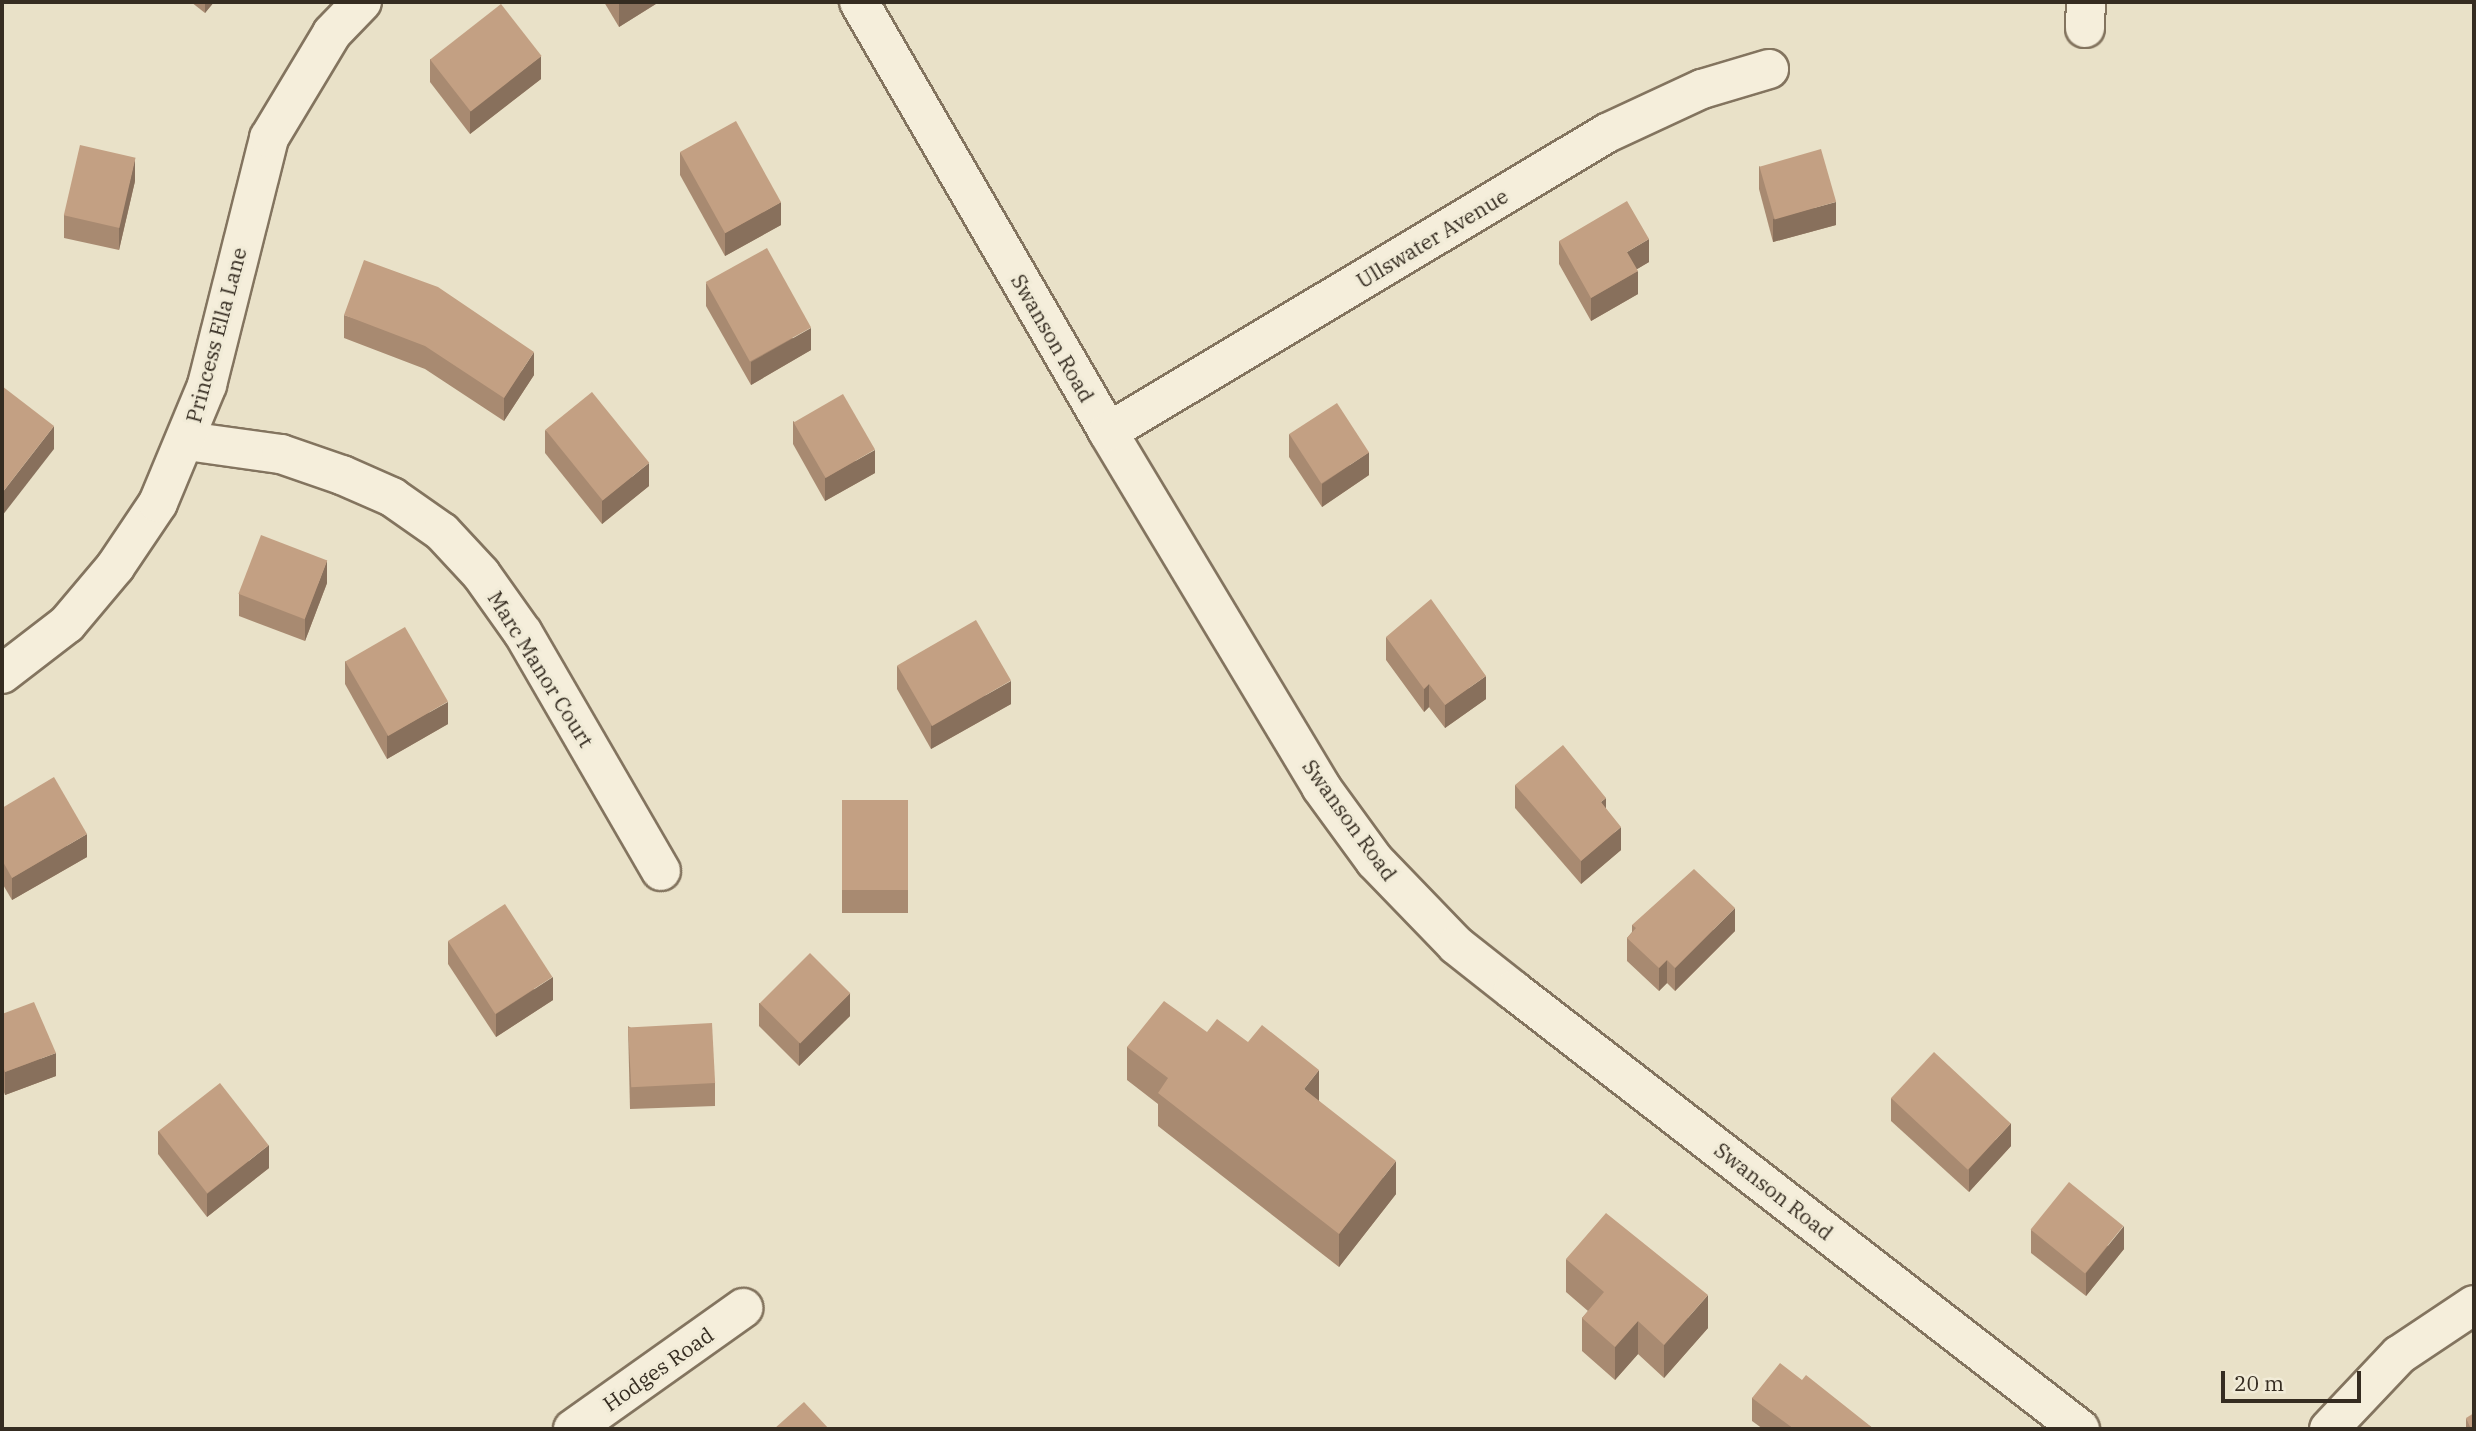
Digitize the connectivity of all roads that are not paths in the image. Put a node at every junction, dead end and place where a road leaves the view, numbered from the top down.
1 (362, 2) edge
2 (859, 2) edge
3 (1769, 69) dead end
4 (1108, 432) junction
5 (187, 441) junction
6 (2, 674) edge
7 (661, 871) dead end
8 (2474, 1305) edge
9 (743, 1308) dead end
10 (573, 1429) edge
11 (2080, 1429) edge
12 (2329, 1429) edge

1 - 5 street, Princess Ella Lane
2 - 4 street, Swanson Road
3 - 4 street, Ullswater Avenue
4 - 11 street, Swanson Road
5 - 6 street, Princess Ella Lane
5 - 7 street, Marc Manor Court
8 - 12 street
9 - 10 street, Hodges Road

